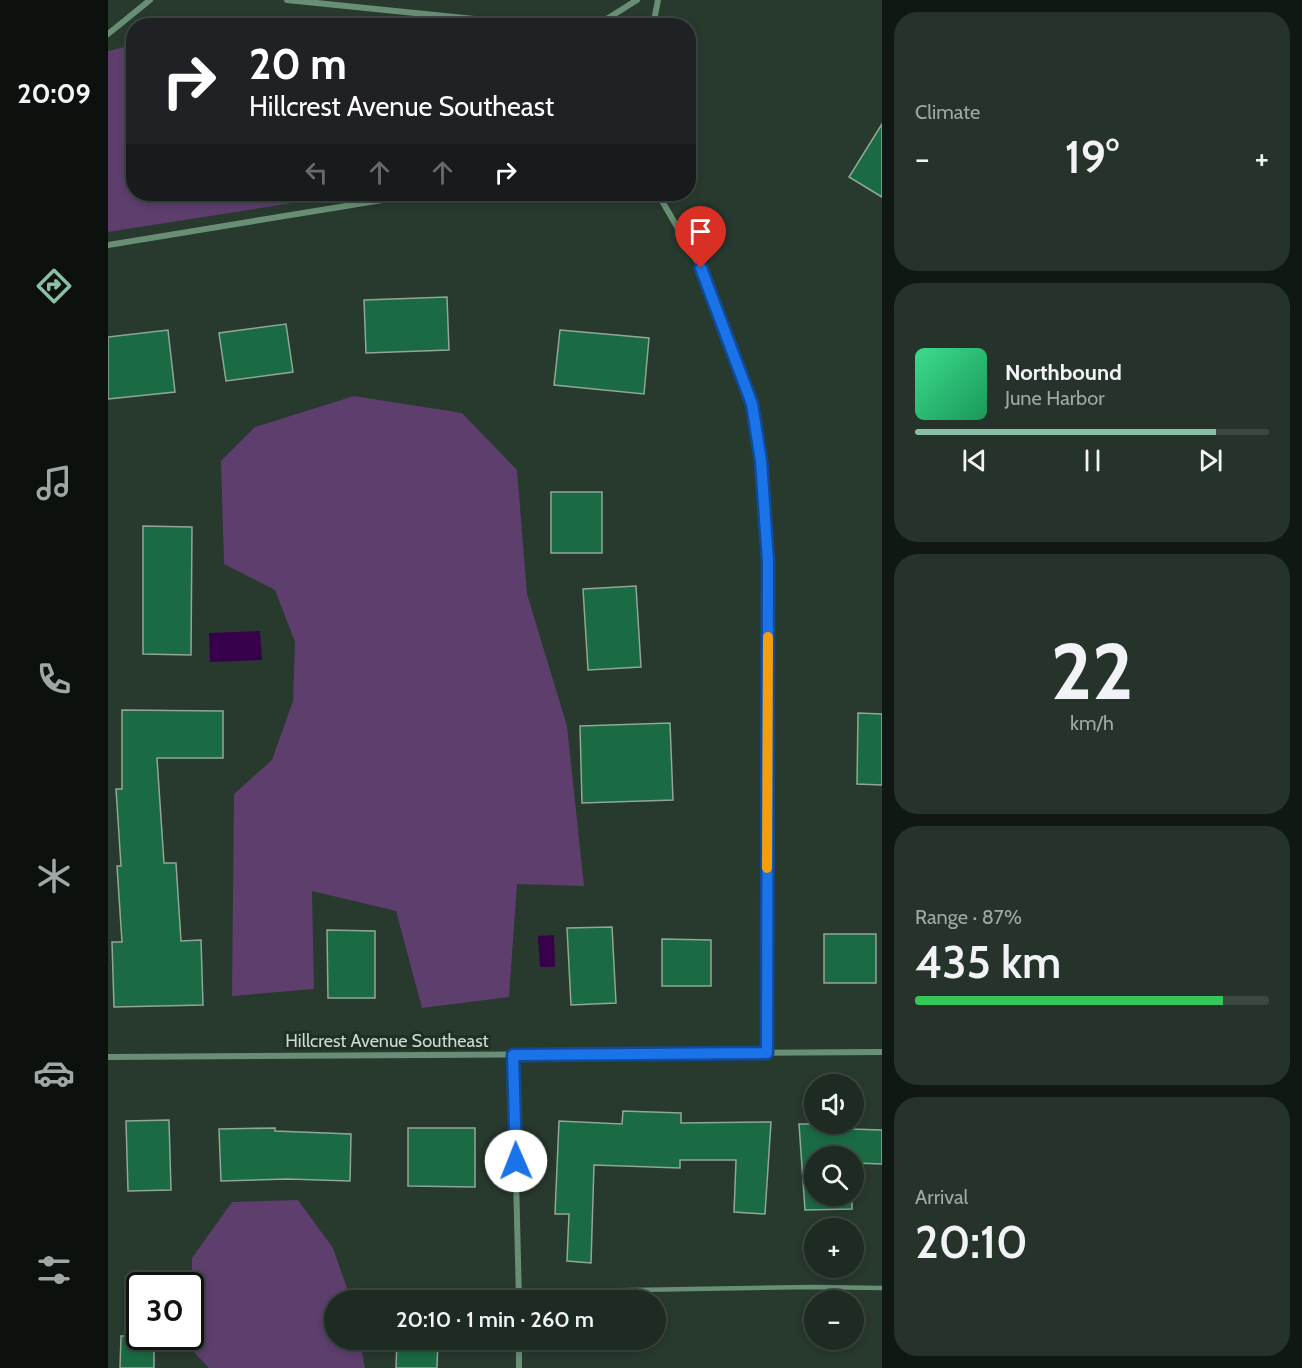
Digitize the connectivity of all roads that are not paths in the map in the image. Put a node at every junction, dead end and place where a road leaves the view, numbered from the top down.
1 (150, 0) edge
2 (287, 0) edge
3 (637, 0) edge
4 (658, 0) edge
5 (128, 18) edge
6 (464, 18) edge
7 (608, 18) edge
8 (654, 18) edge
9 (126, 19) edge
10 (108, 34) edge
11 (377, 201) edge
12 (662, 201) edge
13 (108, 246) edge
14 (882, 1052) edge
15 (767, 1053) junction
16 (513, 1055) junction
17 (108, 1057) edge
18 (882, 1287) edge
19 (519, 1290) edge
20 (632, 1290) edge
21 (519, 1350) edge
22 (519, 1368) edge

1 - 5 street
2 - 6 street
3 - 7 street
4 - 8 street
9 - 10 street
11 - 13 street
12 - 15 street
14 - 15 street, Hillcrest Avenue Southeast
15 - 16 street, Hillcrest Avenue Southeast
16 - 17 street, Hillcrest Avenue Southeast
16 - 19 street
18 - 20 lane
21 - 22 street

